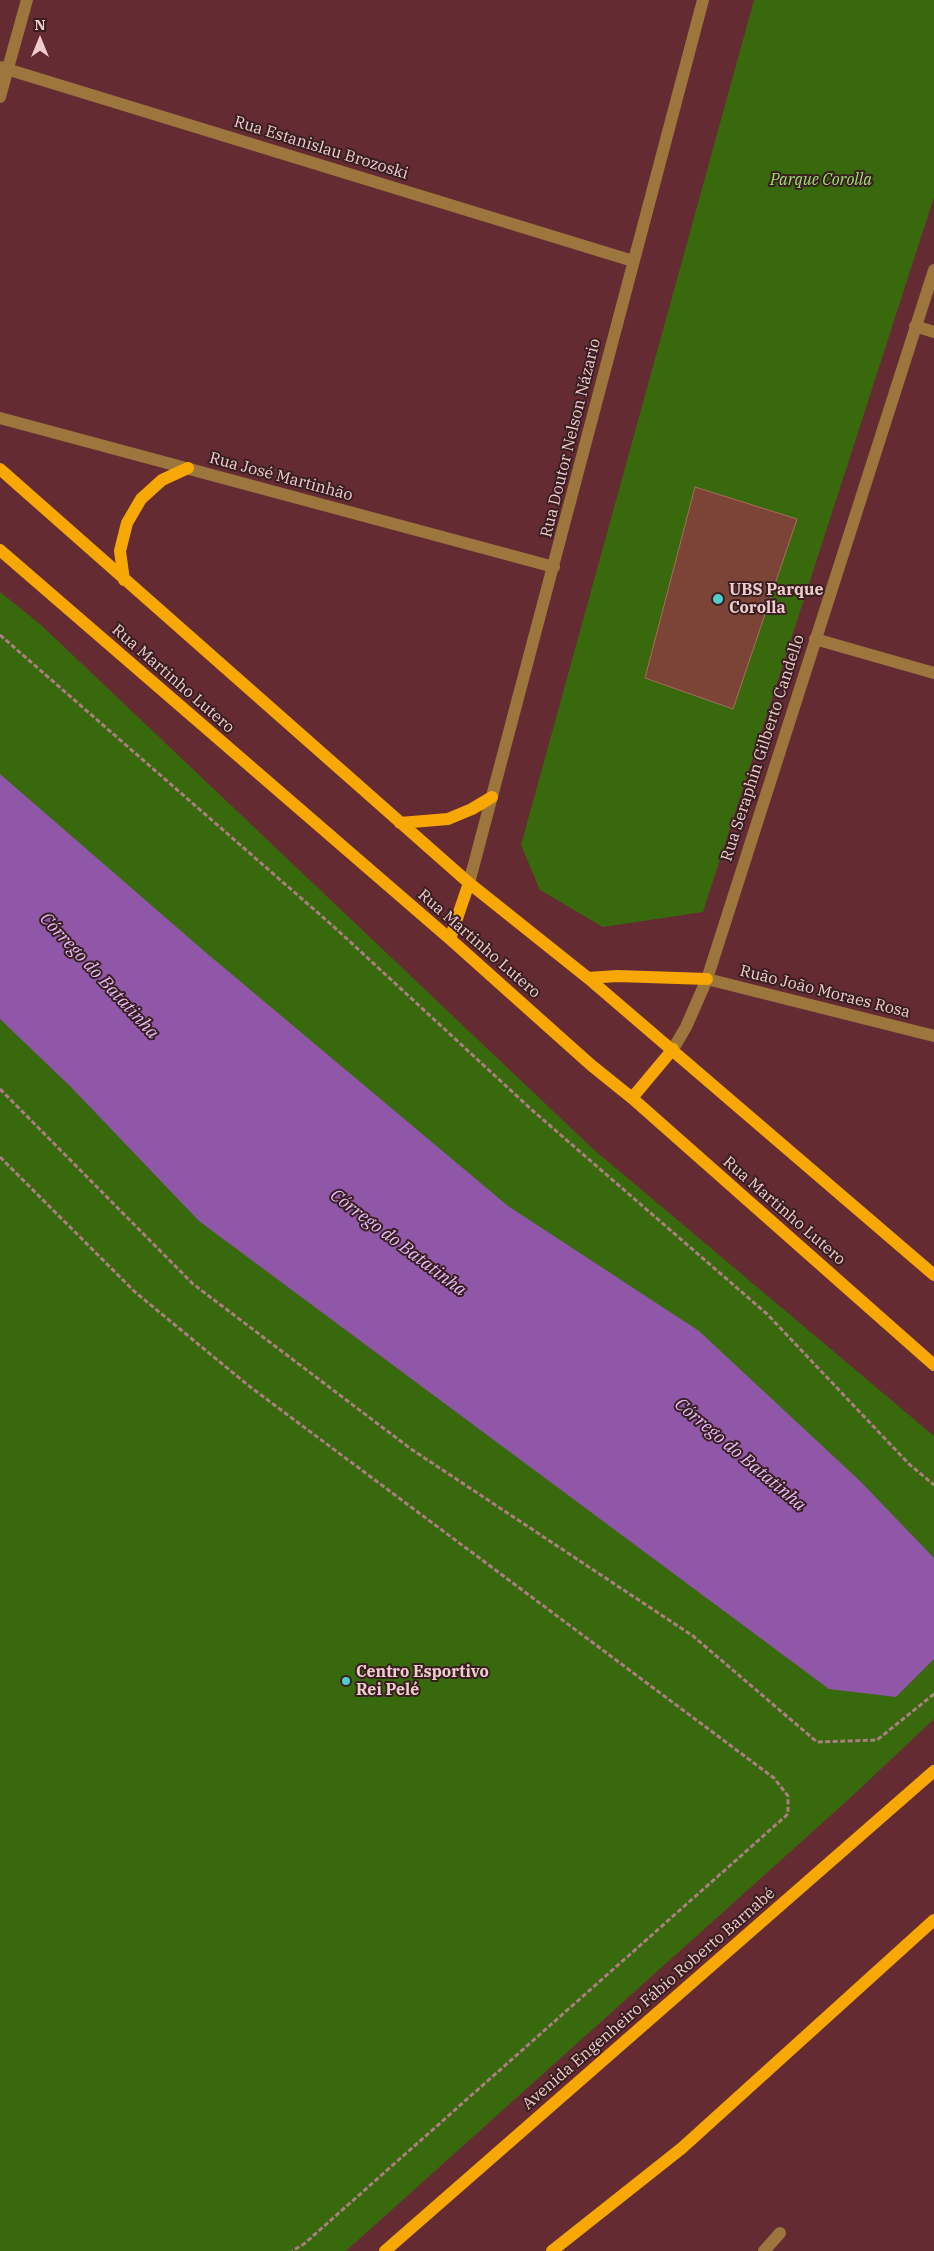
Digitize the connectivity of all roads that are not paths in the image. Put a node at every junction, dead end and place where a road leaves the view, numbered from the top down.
1 (27, 0) edge
2 (703, 0) edge
3 (4, 68) edge
4 (0, 97) edge
5 (633, 261) junction
6 (934, 270) edge
7 (915, 326) junction
8 (934, 332) edge
9 (0, 418) edge
10 (188, 468) junction
11 (0, 469) edge
12 (0, 550) edge
13 (554, 567) junction
14 (124, 580) junction
15 (815, 639) junction
16 (934, 673) edge
17 (492, 797) junction
18 (400, 822) junction
19 (469, 883) junction
20 (450, 939) junction
21 (588, 978) junction
22 (707, 979) junction
23 (934, 1036) edge
24 (673, 1049) junction
25 (632, 1098) junction
26 (934, 1275) edge
27 (934, 1365) edge
28 (934, 1772) edge
29 (934, 1920) edge
30 (780, 2232) dead end
31 (385, 2251) edge
32 (552, 2251) edge
33 (764, 2251) edge

1 - 3 street
2 - 5 street, Rua Doutor Nelson Názario
3 - 4 street
3 - 5 street, Rua Estanislau Brozoski
5 - 13 street, Rua Doutor Nelson Názario
6 - 7 street, Rua Seraphin Gilberto Candello
7 - 8 street
7 - 15 street, Rua Seraphin Gilberto Candello
9 - 10 street, Rua José Martinhão
10 - 13 street, Rua José Martinhão
10 - 14 main road
11 - 14 main road
12 - 20 main road, Rua Martinho Lutero
13 - 17 street, Rua Doutor Nelson Názario
14 - 18 main road
15 - 16 street
15 - 22 street, Rua Seraphin Gilberto Candello
17 - 18 main road
17 - 19 street, Rua Doutor Nelson Názario
18 - 19 main road
19 - 20 main road
19 - 21 main road
20 - 25 main road, Rua Martinho Lutero
21 - 22 main road
21 - 24 main road
22 - 23 street, Ruão João Moraes Rosa
22 - 24 street, Rua Seraphin Gilberto Candello
24 - 25 main road
24 - 26 main road
25 - 27 main road, Rua Martinho Lutero
28 - 31 main road, Avenida Engenheiro Fábio Roberto Barnabé
29 - 32 main road
30 - 33 street

